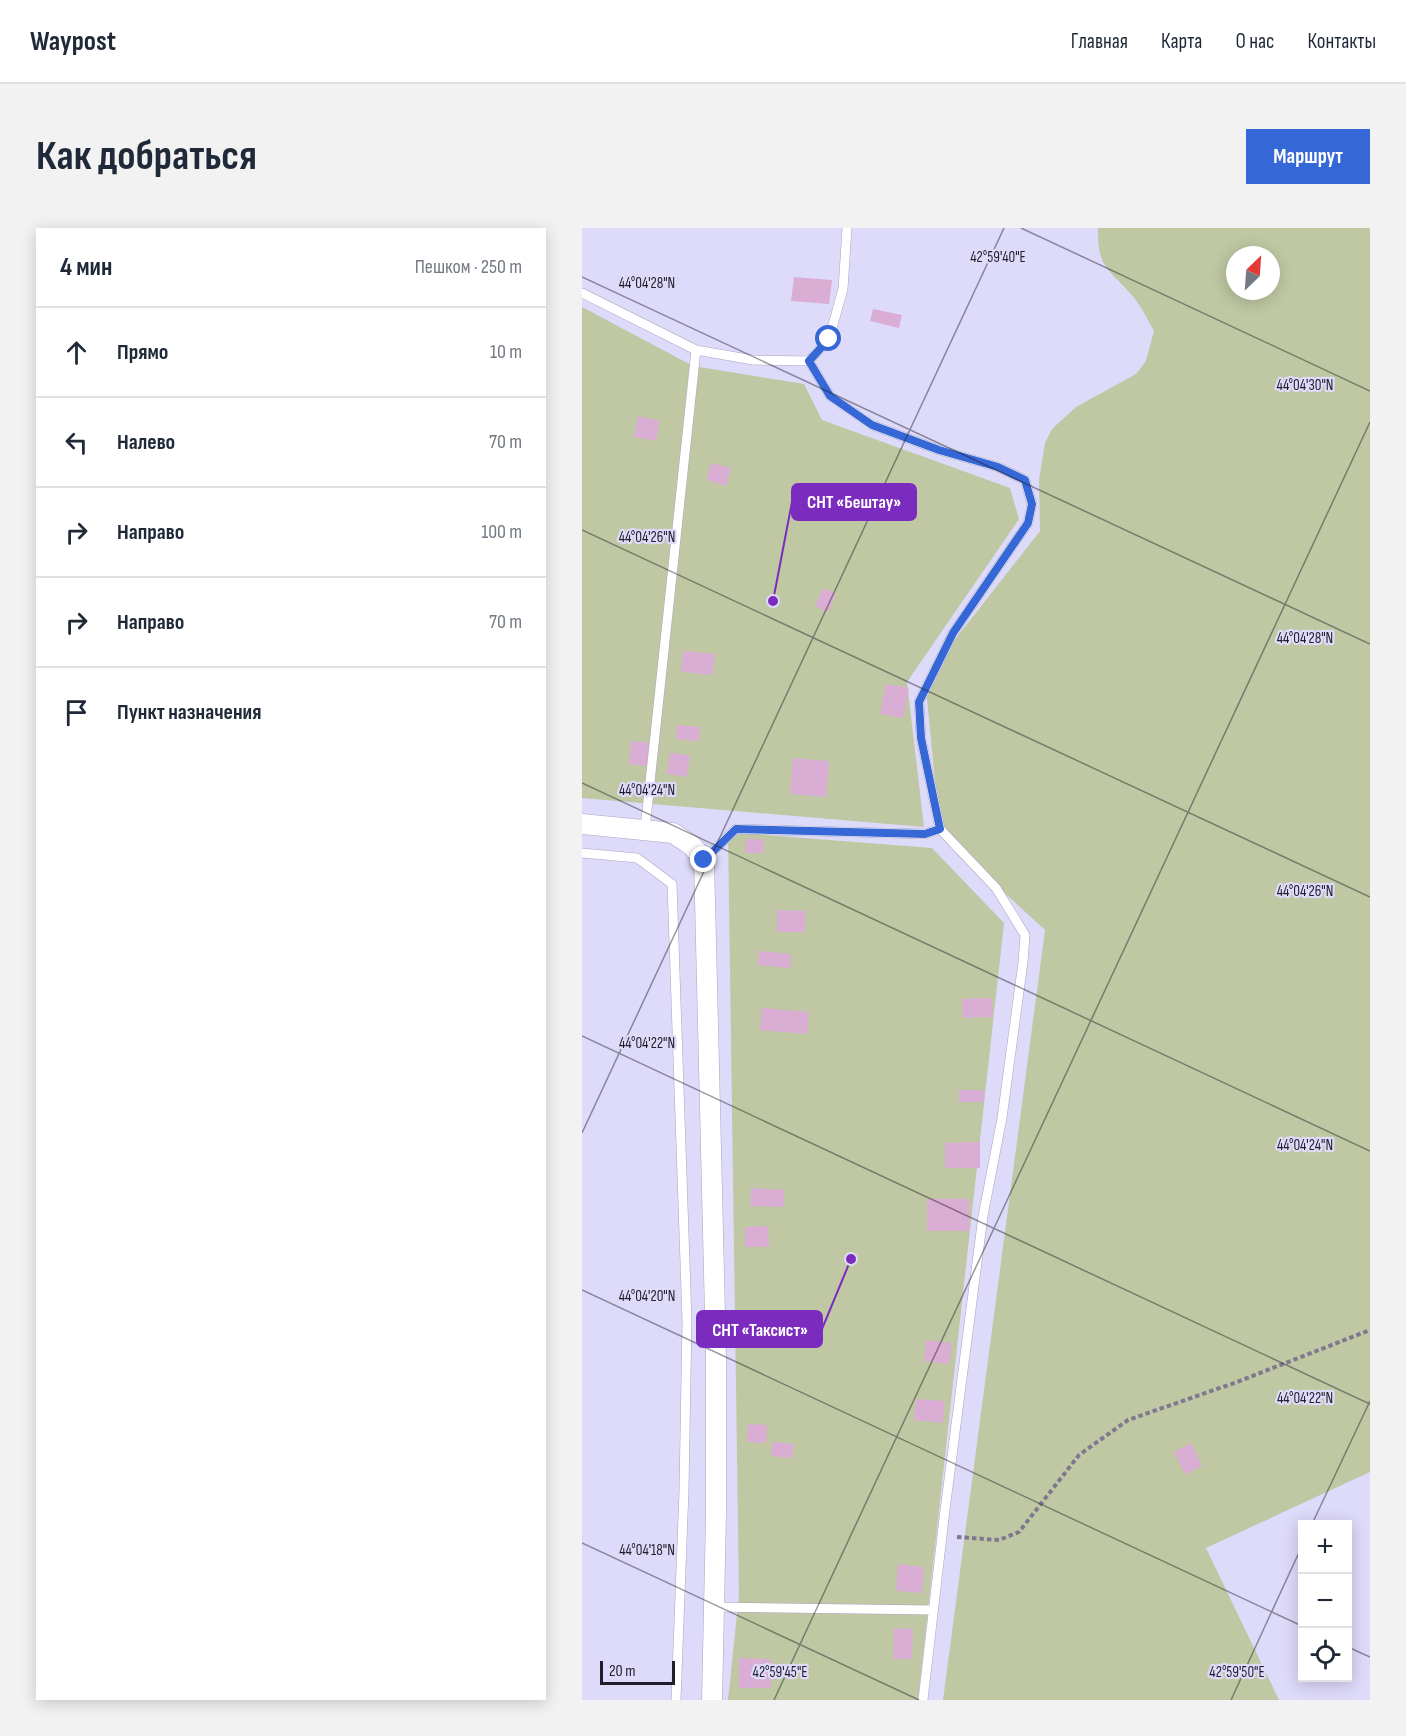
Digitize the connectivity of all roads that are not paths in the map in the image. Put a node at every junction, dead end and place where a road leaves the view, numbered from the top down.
1 (847, 228) edge
2 (582, 293) edge
3 (696, 350) junction
4 (809, 361) junction
5 (582, 824) edge
6 (645, 829) junction
7 (940, 829) junction
8 (582, 853) edge
9 (704, 860) junction
10 (714, 1607) junction
11 (933, 1610) junction
12 (676, 1700) edge
13 (712, 1700) edge
14 (923, 1700) edge

1 - 4 lane
2 - 3 lane
3 - 4 lane
3 - 6 lane
4 - 7 lane
5 - 6 street
6 - 9 street
7 - 9 lane
7 - 11 lane
8 - 12 lane
9 - 10 street
10 - 11 lane
10 - 13 street
11 - 14 lane

